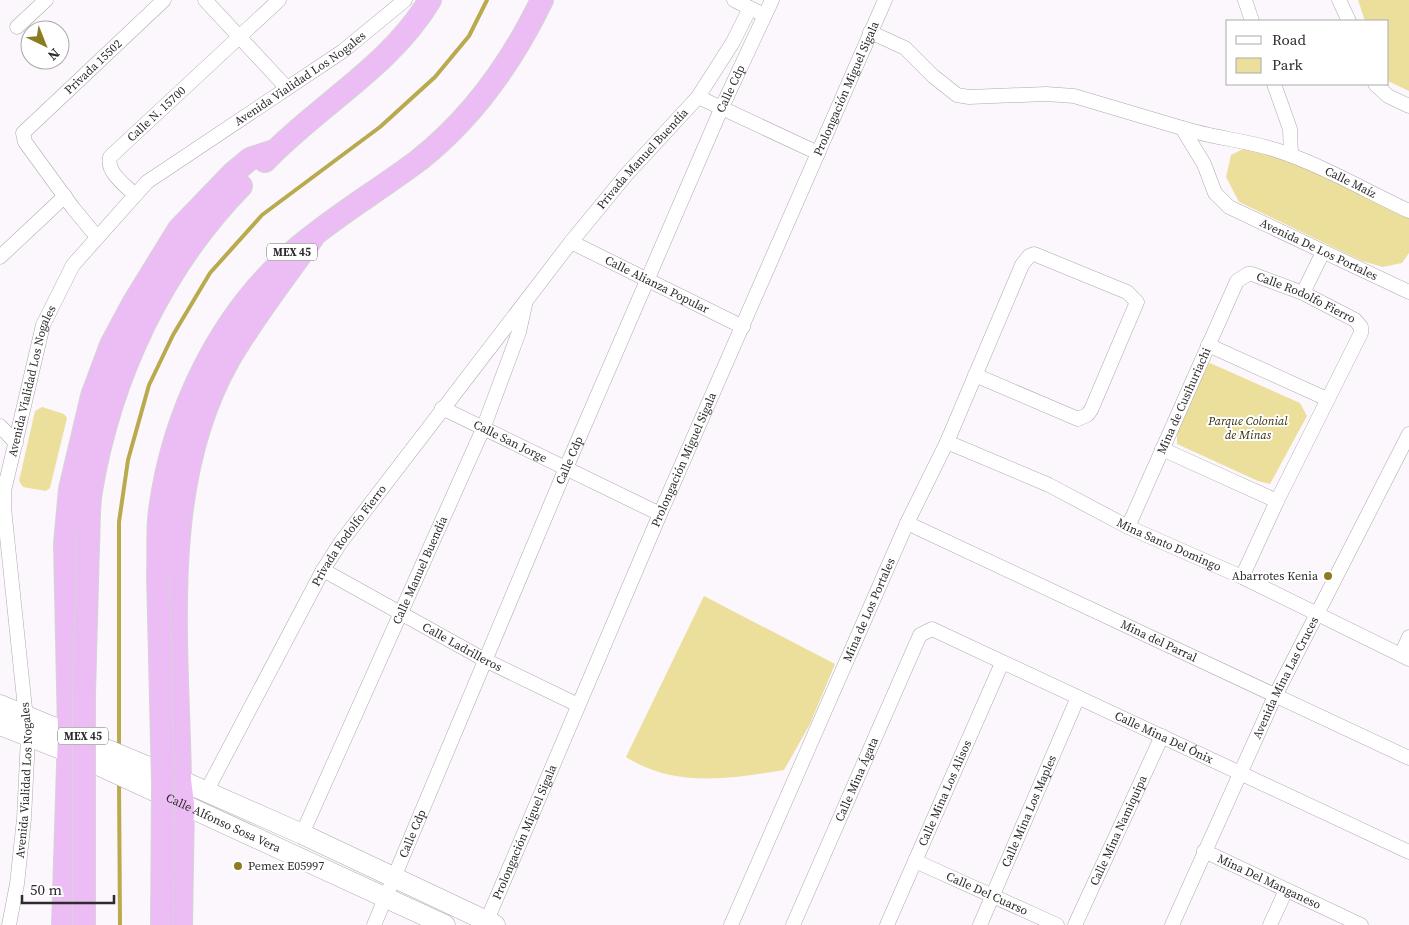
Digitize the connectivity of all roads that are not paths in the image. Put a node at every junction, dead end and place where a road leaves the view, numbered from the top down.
1 (46, 0) edge
2 (164, 0) edge
3 (205, 0) edge
4 (279, 0) edge
5 (405, 0) edge
6 (430, 0) edge
7 (542, 0) edge
8 (734, 0) edge
9 (772, 0) edge
10 (884, 0) edge
11 (1245, 0) edge
12 (1339, 0) edge
13 (750, 8) junction
14 (765, 15) junction
15 (1252, 20) edge
16 (1349, 20) edge
17 (17, 27) dead end
18 (870, 32) junction
19 (239, 37) junction
20 (1274, 85) edge
21 (1376, 85) edge
22 (287, 88) junction
23 (698, 97) junction
24 (1409, 106) edge
25 (722, 107) junction
26 (1182, 128) junction
27 (274, 151) junction
28 (818, 153) junction
29 (1291, 155) junction
30 (135, 195) junction
31 (65, 196) junction
32 (1409, 212) edge
33 (316, 233) junction
34 (98, 236) junction
35 (571, 242) junction
36 (1323, 252) junction
37 (0, 256) edge
38 (1243, 276) joint
39 (647, 280) junction
40 (1409, 292) edge
41 (1303, 293) junction
42 (525, 302) junction
43 (743, 326) junction
44 (1208, 345) junction
45 (976, 375) junction
46 (1327, 399) junction
47 (442, 408) junction
48 (0, 426) edge
49 (483, 429) junction
50 (1409, 434) edge
51 (947, 442) junction
52 (16, 443) junction
53 (1162, 449) junction
54 (566, 468) junction
55 (1277, 500) junction
56 (2, 508) edge
57 (660, 514) junction
58 (908, 522) junction
59 (1128, 527) junction
60 (322, 570) junction
61 (1242, 577) junction
62 (6, 592) edge
63 (401, 612) junction
64 (1318, 616) junction
65 (920, 635) joint
66 (1409, 637) edge
67 (1405, 657) edge
68 (486, 660) junction
69 (1002, 663) junction
70 (1275, 696) junction
71 (1078, 697) junction
72 (578, 705) junction
73 (0, 706) edge
74 (27, 717) junction
75 (0, 725) edge
76 (1162, 736) junction
77 (28, 737) junction
78 (72, 744) junction
79 (1409, 758) edge
80 (1240, 772) junction
81 (180, 780) junction
82 (206, 792) junction
83 (183, 804) junction
84 (280, 825) junction
85 (302, 834) junction
86 (272, 844) junction
87 (1204, 852) junction
88 (1409, 852) edge
89 (915, 861) junction
90 (395, 876) junction
91 (1286, 890) junction
92 (387, 897) junction
93 (993, 897) junction
94 (489, 924) edge
95 (9, 925) edge
96 (63, 925) edge
97 (84, 925) edge
98 (162, 925) edge
99 (181, 925) edge
100 (374, 925) edge
101 (445, 925) edge
102 (731, 925) edge
103 (793, 925) edge
104 (887, 925) edge
105 (980, 925) edge
106 (1058, 925) edge
107 (1075, 925) edge
108 (1172, 925) edge
109 (1270, 925) edge
110 (1361, 925) edge

1 - 17 street
2 - 31 street, Privada 15502
3 - 19 street
4 - 19 street
5 - 22 street, Avenida Vialidad Los Nogales
6 - 27 highway, MEX 45
7 - 33 highway, MEX 45
8 - 13 street
9 - 14 street, Calle Cdp
10 - 18 street, Prolongación Miguel Sigala
11 - 15 street
12 - 16 street
13 - 14 street
13 - 23 street, Privada Manuel Buendía
14 - 25 street, Calle Cdp
18 - 26 street, Calle Maíz
18 - 28 street, Prolongación Miguel Sigala
19 - 22 street
19 - 30 street, Calle N. 15700
20 - 29 street
21 - 24 street
22 - 30 street, Avenida Vialidad Los Nogales
23 - 25 street
23 - 35 street, Privada Manuel Buendía
25 - 28 street
25 - 39 street, Calle Cdp
26 - 29 street, Calle Maíz
26 - 36 street, Avenida De Los Portales
27 - 78 highway
27 - 97 highway, MEX 45, bridge
28 - 43 street, Prolongación Miguel Sigala
29 - 32 street, Calle Maíz
30 - 34 street, Avenida Vialidad Los Nogales
31 - 34 street
31 - 37 street
33 - 81 highway
33 - 98 highway, MEX 45, bridge
34 - 52 street, Avenida Vialidad Los Nogales
35 - 39 street, Calle Alianza Popular
35 - 42 street, Privada Manuel Buendía
36 - 40 street, Avenida De Los Portales
36 - 41 street
38 - 41 street, Calle Rodolfo Fierro
38 - 44 street, Mina de Cusihuriachi
39 - 43 street, Calle Alianza Popular
39 - 54 street, Calle Cdp
41 - 46 street, Calle Rodolfo Fierro
42 - 47 street, Privada Rodolfo Fierro
42 - 49 street, Calle Manuel Buendía
43 - 57 street, Prolongación Miguel Sigala
44 - 46 street
44 - 53 street, Mina de Cusihuriachi
45 - 45 street, Mina de Los Portales
45 - 51 street, Mina de Los Portales
46 - 55 street
47 - 49 street, Calle San Jorge
47 - 60 street, Privada Rodolfo Fierro
48 - 52 street
49 - 54 street, Calle San Jorge
49 - 63 street, Calle Manuel Buendía
50 - 64 street, Avenida Mina Las Cruces
51 - 58 street, Mina de Los Portales
51 - 59 street, Mina Santo Domingo
52 - 56 street, Avenida Vialidad Los Nogales
53 - 55 street
53 - 59 street, Mina de Cusihuriachi
54 - 57 street, Calle San Jorge
54 - 68 street, Calle Cdp
55 - 61 street
56 - 62 street, Avenida Vialidad Los Nogales
57 - 72 street, Prolongación Miguel Sigala
58 - 70 street, Mina del Parral
58 - 102 street, Mina de Los Portales
59 - 61 street, Mina Santo Domingo
60 - 63 street, Calle Ladrilleros
60 - 82 street, Privada Rodolfo Fierro
61 - 64 street, Mina Santo Domingo
62 - 74 street, Avenida Vialidad Los Nogales
63 - 68 street, Calle Ladrilleros
63 - 85 street, Calle Manuel Buendía
64 - 67 street, Mina Santo Domingo
64 - 70 street, Avenida Mina Las Cruces
65 - 69 street, Calle Mina Del Ónix
65 - 103 street, Calle Mina Ágata
66 - 67 street
68 - 72 street, Calle Ladrilleros
68 - 90 street, Calle Cdp
69 - 71 street, Calle Mina Del Ónix
69 - 89 street, Calle Mina Los Alisos
70 - 79 street, Mina del Parral
70 - 80 street, Avenida Mina Las Cruces
71 - 76 street, Calle Mina Del Ónix
71 - 93 street, Calle Mina Los Maples
72 - 94 street, Prolongación Miguel Sigala
73 - 74 main road, Calle Alfonso Sosa Vera
74 - 77 street, Avenida Vialidad Los Nogales
74 - 78 main road, Calle Alfonso Sosa Vera
75 - 77 main road, Calle Alfonso Sosa Vera
76 - 80 street, Calle Mina Del Ónix
76 - 107 street, Calle Mina Namiquipa
77 - 78 main road, Calle Alfonso Sosa Vera
77 - 95 street, Avenida Vialidad Los Nogales
78 - 81 main road, Calle Alfonso Sosa Vera, bridge
78 - 83 main road, Calle Alfonso Sosa Vera, bridge
78 - 96 highway
80 - 87 street, Avenida Mina Las Cruces
80 - 88 street, Calle Mina Del Ónix
81 - 82 main road, Calle Alfonso Sosa Vera
81 - 83 highway
82 - 84 main road, Calle Alfonso Sosa Vera
83 - 86 main road, Calle Alfonso Sosa Vera
83 - 99 highway
84 - 85 main road, Calle Alfonso Sosa Vera
84 - 86 main road
85 - 90 main road, Calle Alfonso Sosa Vera
86 - 92 main road, Calle Alfonso Sosa Vera
87 - 91 street, Mina Del Manganeso
87 - 108 street, Avenida Mina Las Cruces
89 - 93 street, Calle Del Cuarso
89 - 104 street, Calle Mina Los Alisos
90 - 92 street, Calle Cdp
90 - 94 main road, Calle Alfonso Sosa Vera
91 - 109 street
91 - 110 street, Mina Del Manganeso
92 - 100 street, Calle Cdp
92 - 101 main road, Calle Alfonso Sosa Vera
93 - 105 street, Calle Mina Los Maples
93 - 106 street, Calle Del Cuarso

